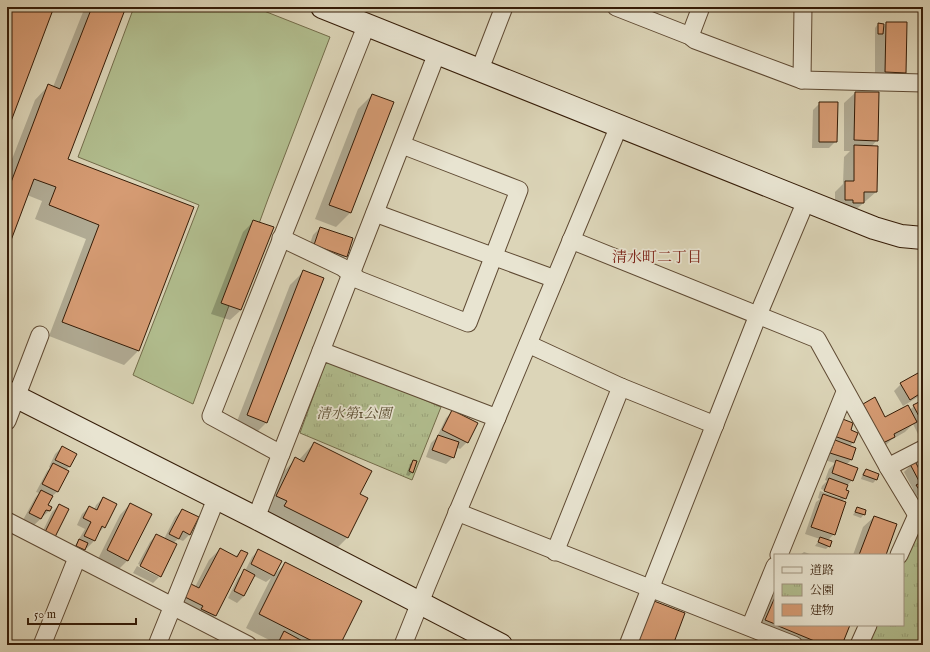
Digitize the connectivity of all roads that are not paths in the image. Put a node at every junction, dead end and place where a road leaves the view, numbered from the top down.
1 (322, 7) edge
2 (504, 7) edge
3 (616, 7) edge
4 (701, 7) edge
5 (803, 7) edge
6 (367, 24) junction
7 (690, 36) junction
8 (437, 52) junction
9 (480, 70) junction
10 (802, 80) junction
11 (923, 83) edge
12 (619, 126) junction
13 (402, 144) junction
14 (806, 201) junction
15 (375, 213) junction
16 (281, 238) junction
17 (923, 238) edge
18 (571, 240) junction
19 (494, 256) junction
20 (351, 275) junction
21 (555, 279) junction
22 (758, 315) junction
23 (40, 335) dead end
24 (528, 344) junction
25 (321, 351) junction
26 (621, 387) junction
27 (845, 392) junction
28 (12, 394) edge
29 (497, 418) junction
30 (7, 421) edge
31 (715, 425) junction
32 (923, 449) edge
33 (281, 454) junction
34 (888, 467) junction
35 (216, 499) junction
36 (457, 512) junction
37 (920, 517) edge
38 (256, 518) junction
39 (7, 521) edge
40 (555, 552) junction
41 (779, 554) edge
42 (900, 554) edge
43 (77, 558) junction
44 (774, 568) edge
45 (651, 588) junction
46 (419, 603) junction
47 (173, 607) junction
48 (868, 626) edge
49 (750, 627) junction
50 (230, 641) edge
51 (42, 645) edge
52 (157, 645) edge
53 (248, 645) edge
54 (403, 645) edge
55 (501, 645) edge
56 (628, 645) edge
57 (794, 645) edge
58 (859, 645) edge

1 - 6 street
2 - 9 street
3 - 7 street
4 - 7 street
5 - 10 street
6 - 8 street
6 - 16 street
7 - 10 street
8 - 9 street
8 - 13 street
9 - 12 street
10 - 11 street
12 - 14 street
12 - 18 street
13 - 15 street
13 - 19 street
14 - 17 street
14 - 22 street
15 - 19 street
15 - 20 street
16 - 20 street
16 - 33 street
18 - 21 street
18 - 22 street
19 - 20 street
19 - 21 street
20 - 25 street
21 - 24 street
22 - 27 street
22 - 31 street
23 - 28 street
24 - 26 street
24 - 29 street
25 - 29 street
25 - 33 street
26 - 31 street
26 - 40 street
27 - 34 street
27 - 41 street
28 - 30 street
28 - 35 street
29 - 36 street
31 - 45 street
32 - 34 street
33 - 38 street
34 - 37 street
35 - 38 street
35 - 47 street
36 - 40 street
36 - 46 street
37 - 42 street
38 - 46 street
39 - 43 street
40 - 45 street
43 - 47 street
43 - 51 street
44 - 49 street
45 - 49 street
45 - 56 street
46 - 54 street
46 - 55 street
47 - 50 street
47 - 52 street
48 - 58 street
49 - 57 street
50 - 53 street

